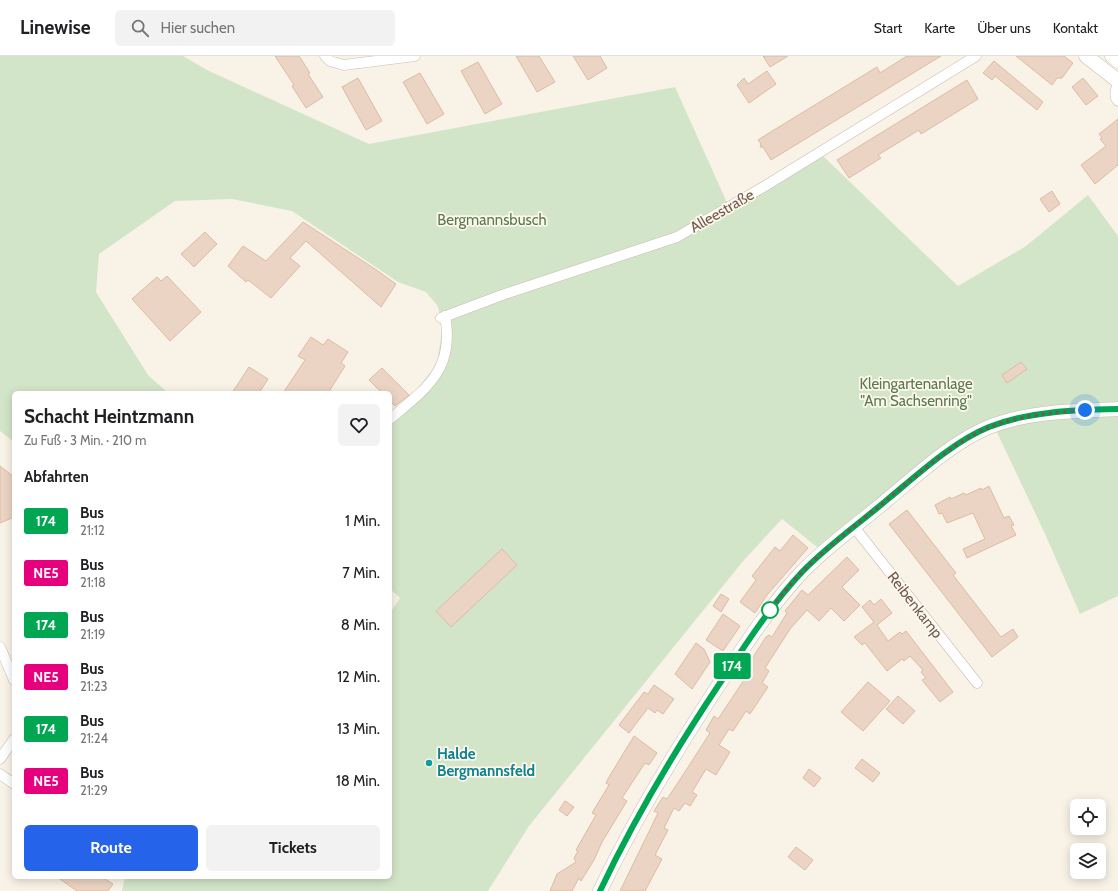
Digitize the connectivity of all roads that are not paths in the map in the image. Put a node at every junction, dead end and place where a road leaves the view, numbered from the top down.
1 (325, 56) edge
2 (415, 56) edge
3 (976, 56) edge
4 (1086, 56) edge
5 (1112, 56) edge
6 (1118, 61) edge
7 (1118, 81) edge
8 (1118, 85) edge
9 (1118, 101) edge
10 (1118, 409) edge
11 (392, 417) edge
12 (854, 527) junction
13 (0, 647) edge
14 (12, 675) edge
15 (977, 683) dead end
16 (12, 742) edge
17 (0, 759) edge
18 (0, 774) edge
19 (12, 783) edge
20 (600, 891) edge

1 - 2 street
3 - 11 street, Alleestraße
4 - 7 street
5 - 6 street
8 - 9 street
10 - 12 street
12 - 15 street, Reibenkamp
12 - 20 street
13 - 14 street
16 - 17 street
18 - 19 street

